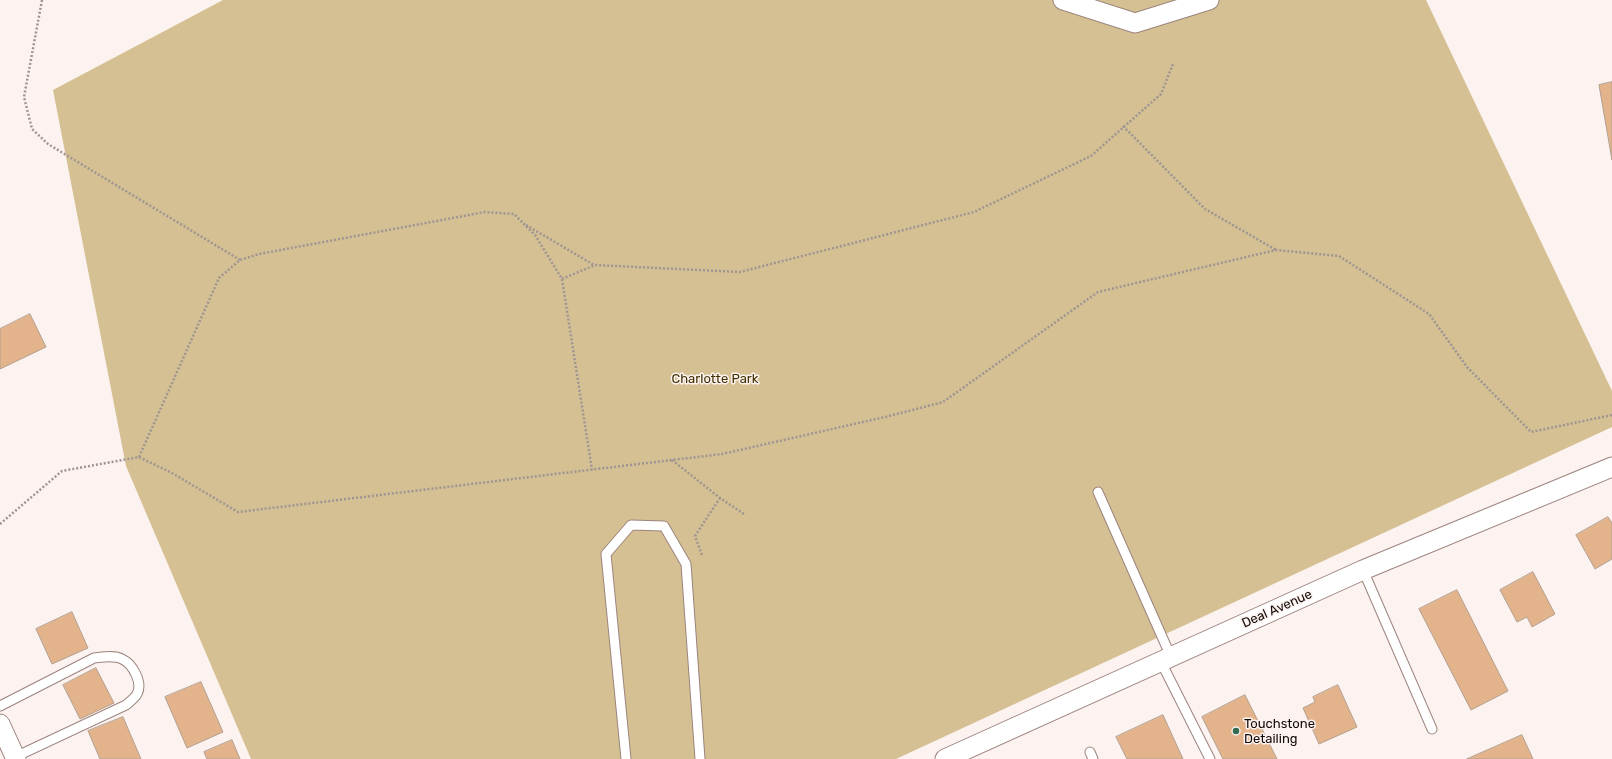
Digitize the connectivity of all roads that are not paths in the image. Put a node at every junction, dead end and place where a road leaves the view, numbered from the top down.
1 (1063, 0) edge
2 (1209, 0) edge
3 (1612, 467) edge
4 (1098, 492) dead end
5 (1363, 570) junction
6 (1166, 659) junction
7 (0, 706) edge
8 (0, 724) edge
9 (1432, 729) dead end
10 (16, 758) edge
11 (626, 759) edge
12 (700, 759) edge
13 (945, 759) edge
14 (1210, 759) edge

1 - 2 street
3 - 5 street, Deal Avenue
4 - 6 lane
5 - 6 street, Deal Avenue
5 - 9 lane
6 - 13 street, Deal Avenue
6 - 14 lane
7 - 10 lane
8 - 10 street
11 - 12 lane

